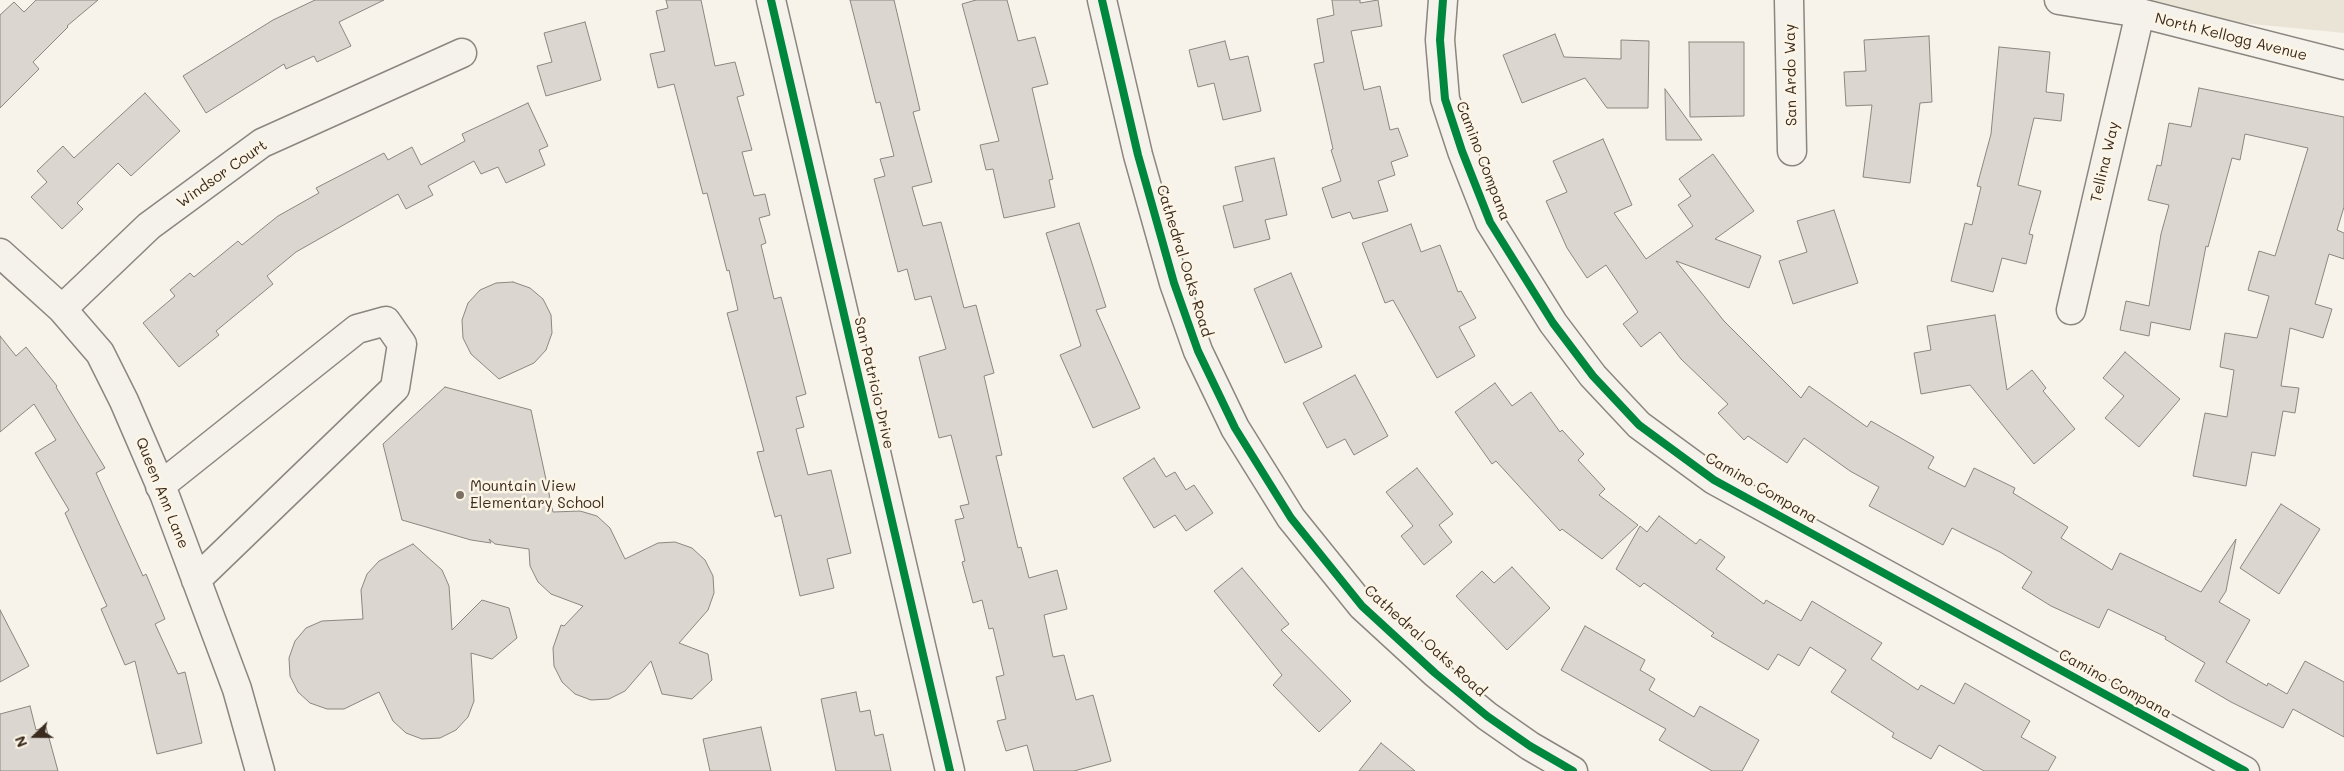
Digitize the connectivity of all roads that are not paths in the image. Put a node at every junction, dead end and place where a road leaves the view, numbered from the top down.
1 (771, 0) edge
2 (1102, 0) edge
3 (1443, 0) edge
4 (1789, 0) edge
5 (2059, 0) edge
6 (2140, 13) junction
7 (462, 53) dead end
8 (2344, 65) edge
9 (1792, 151) dead end
10 (0, 254) edge
11 (62, 309) junction
12 (2071, 310) dead end
13 (160, 486) junction
14 (196, 580) junction
15 (260, 771) edge
16 (950, 771) edge
17 (1573, 771) edge
18 (2245, 771) edge

1 - 16 street, San Patricio Drive
2 - 17 street, Cathedral Oaks Road
3 - 18 street, Camino Compana
4 - 9 street, San Ardo Way
5 - 6 street, North Kellogg Avenue
6 - 8 street, North Kellogg Avenue
6 - 12 street, Tellina Way
7 - 11 street, Windsor Court
10 - 11 street, Queen Ann Lane
11 - 13 street, Queen Ann Lane
13 - 14 street, Queen Ann Lane
13 - 14 street
14 - 15 street, Queen Ann Lane

